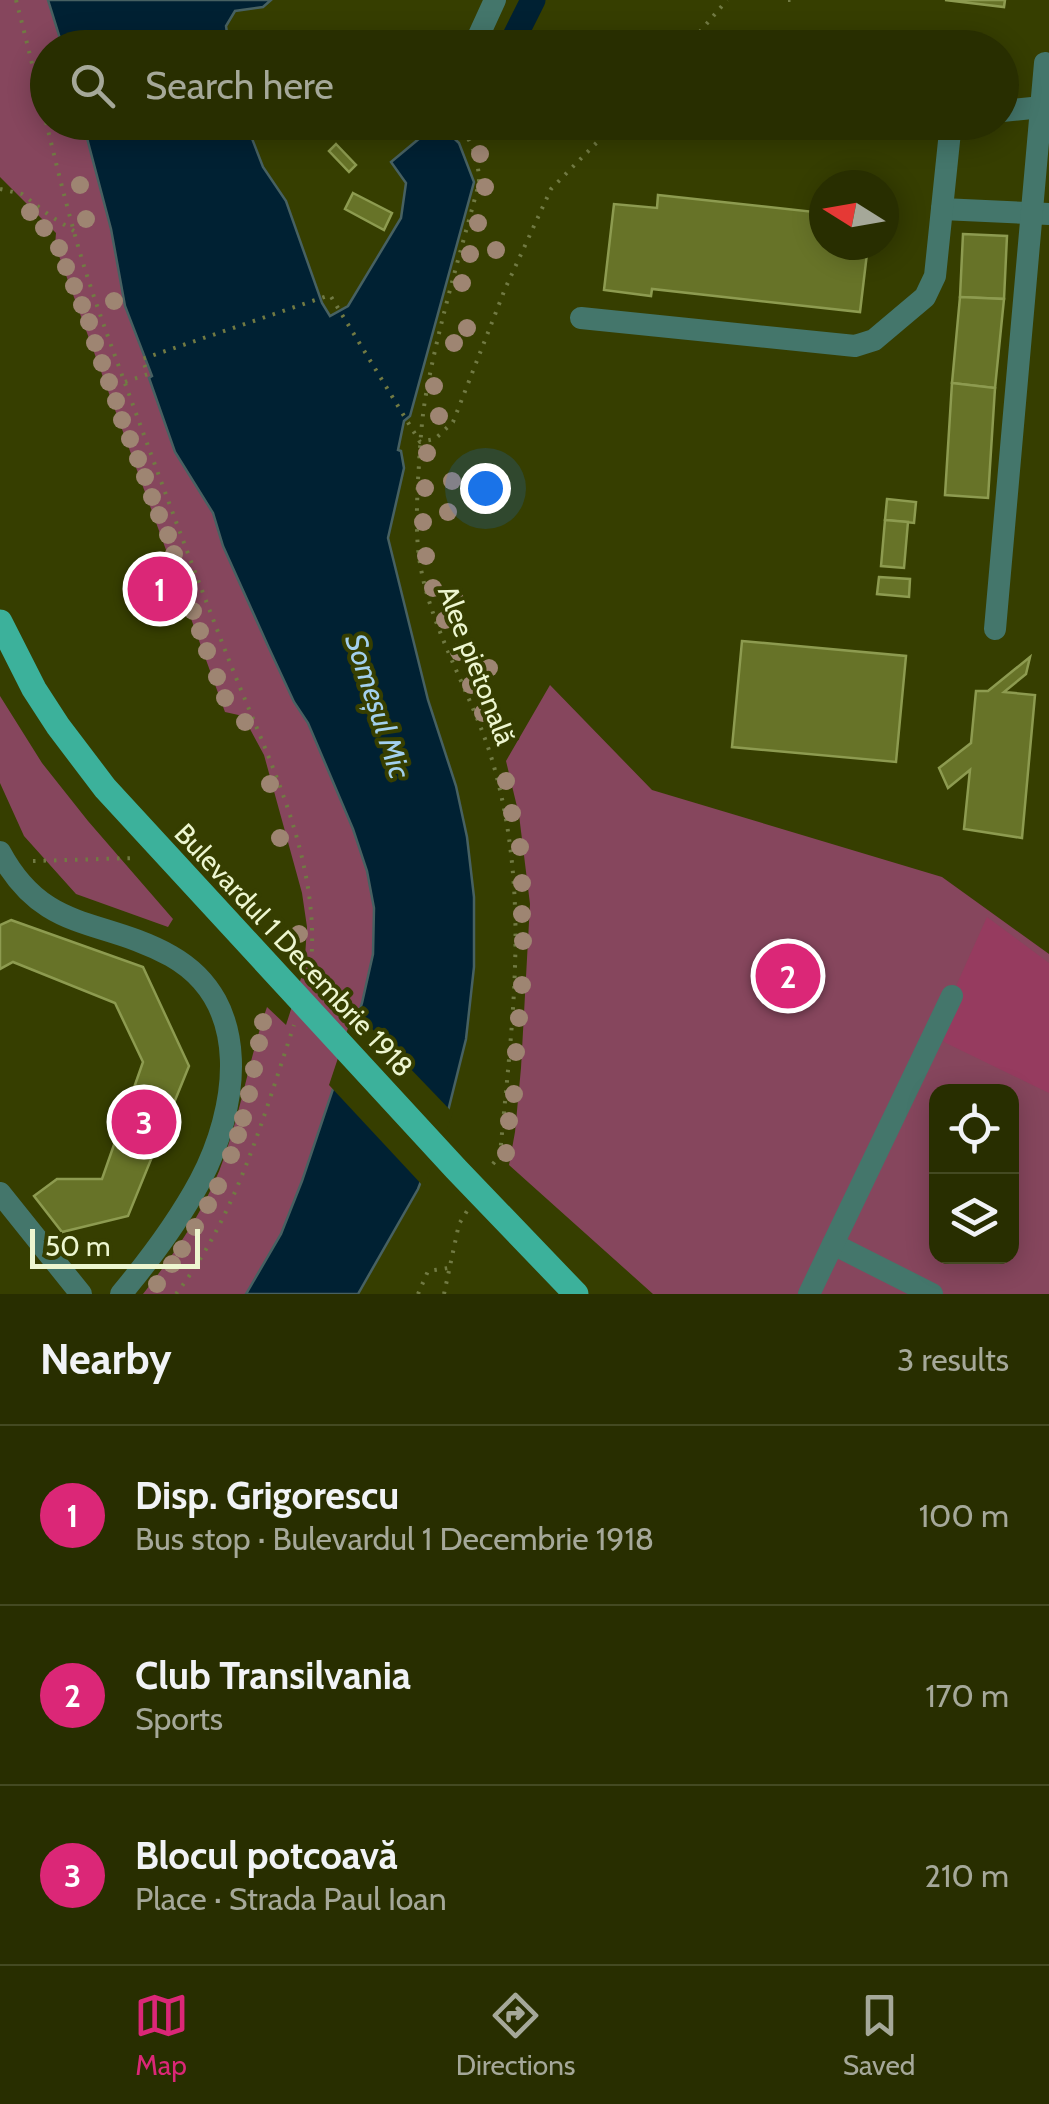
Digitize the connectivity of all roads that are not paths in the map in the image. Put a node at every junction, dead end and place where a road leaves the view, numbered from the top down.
1 (495, 0) edge
2 (482, 30) edge
3 (1045, 63) dead end
4 (1042, 107) junction
5 (1019, 109) edge
6 (949, 140) edge
7 (942, 208) junction
8 (1041, 214) edge
9 (582, 318) dead end
10 (0, 622) edge
11 (995, 629) dead end
12 (0, 852) edge
13 (952, 996) dead end
14 (0, 1193) edge
15 (834, 1244) junction
16 (81, 1294) edge
17 (121, 1294) edge
18 (576, 1294) edge
19 (809, 1294) edge
20 (932, 1294) edge

1 - 2 street
3 - 4 street
4 - 5 street
4 - 8 street
6 - 7 street
7 - 8 street
7 - 9 street
8 - 11 street
10 - 18 main road, Bulevardul 1 Decembrie 1918
12 - 17 street
13 - 15 street
14 - 16 street
15 - 19 street
15 - 20 street

